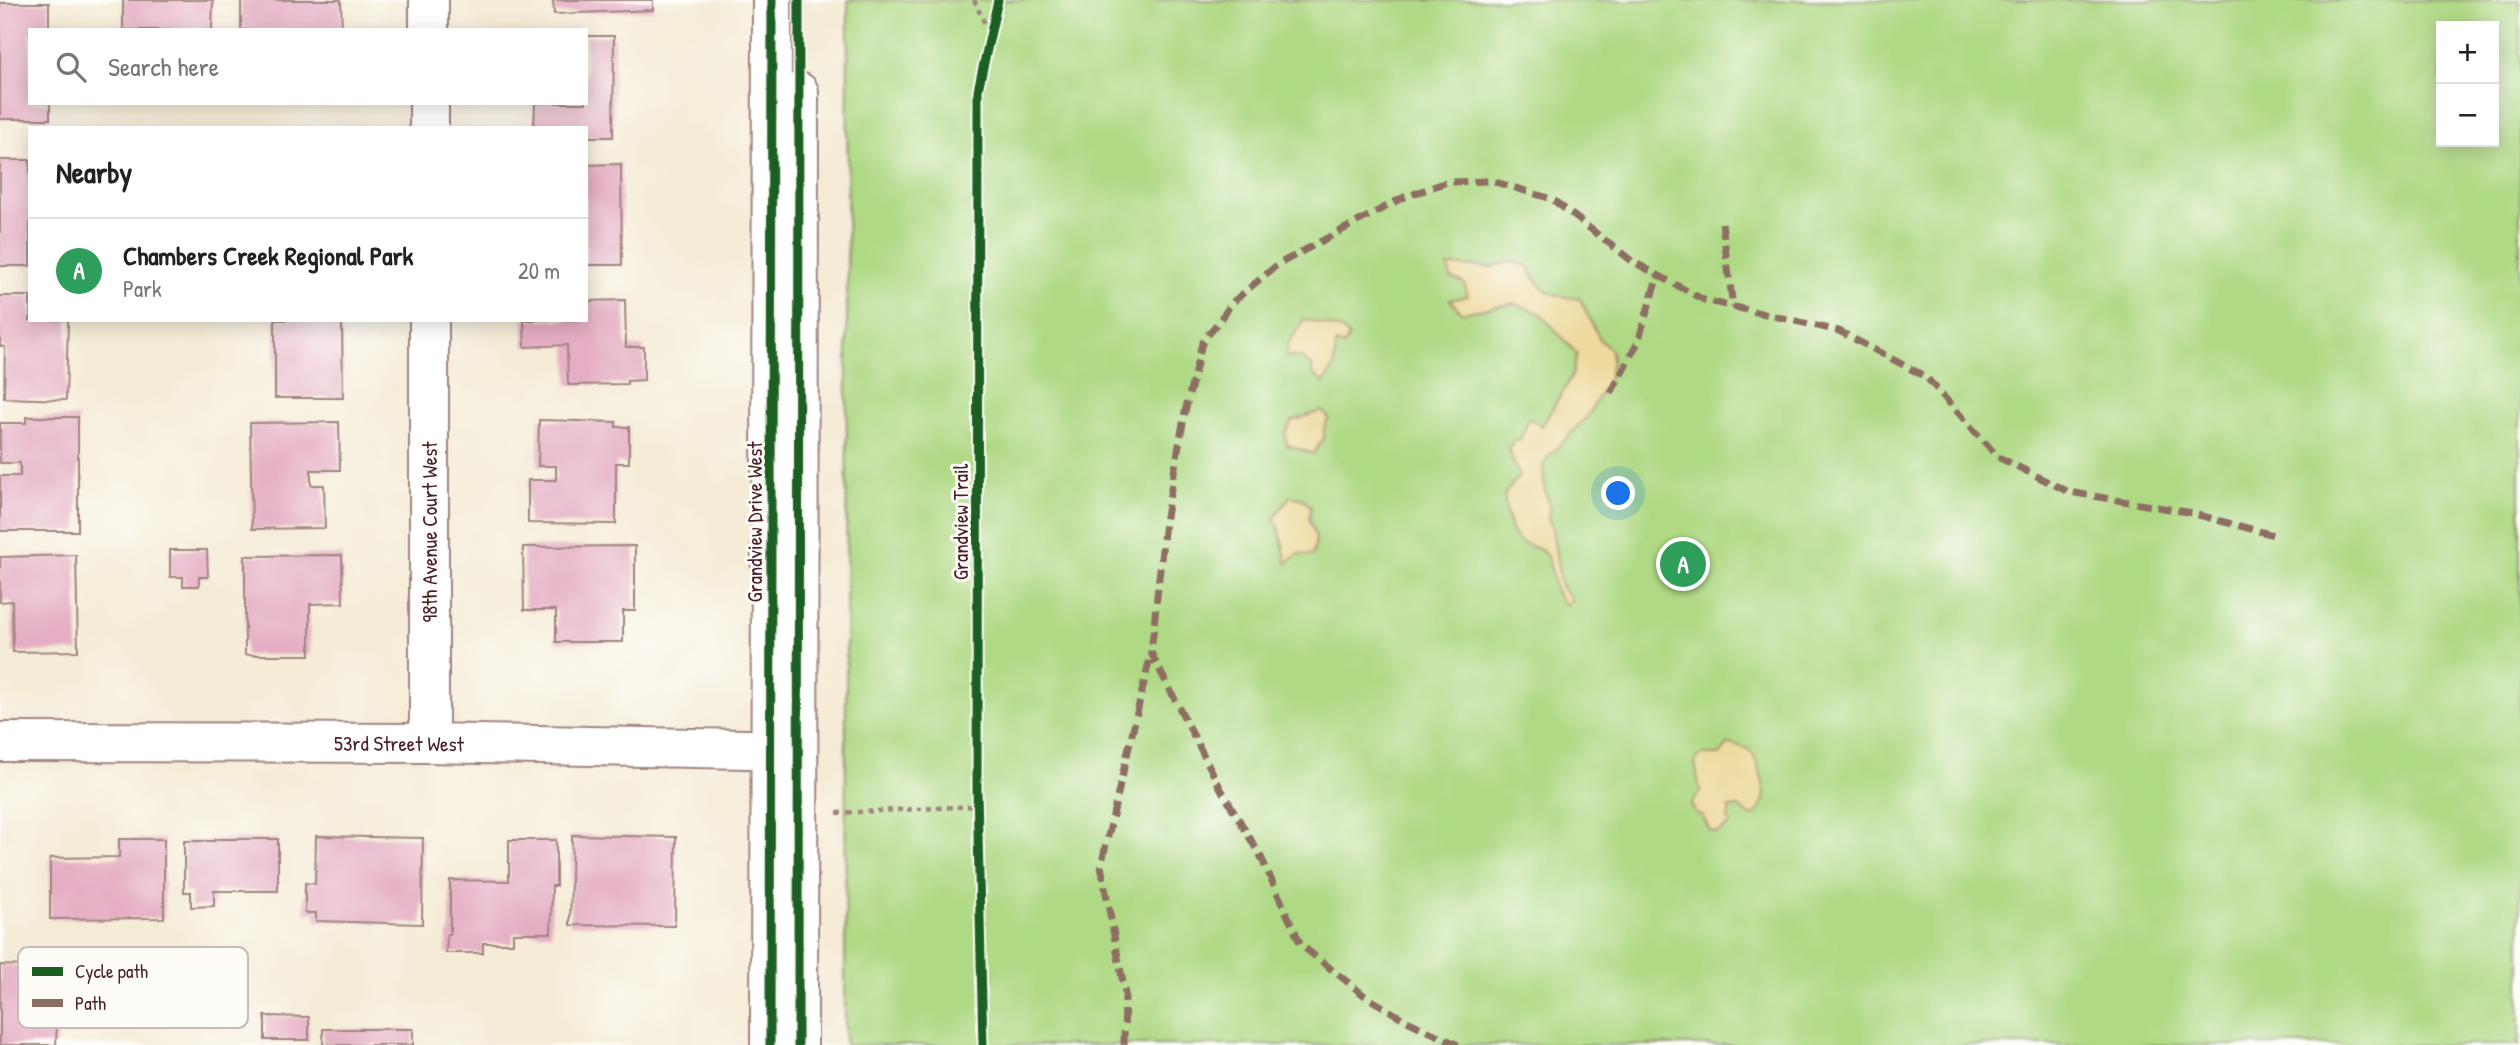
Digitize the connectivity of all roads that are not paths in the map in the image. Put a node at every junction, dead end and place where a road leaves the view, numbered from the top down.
1 (429, 0) edge
2 (772, 0) edge
3 (799, 0) edge
4 (429, 28) edge
5 (429, 105) edge
6 (429, 126) edge
7 (429, 322) edge
8 (0, 742) edge
9 (429, 743) junction
10 (785, 749) junction
11 (770, 1045) edge
12 (798, 1045) edge

1 - 4 street
2 - 10 street, Grandview Drive West
3 - 10 street, Grandview Drive West
5 - 6 street
7 - 9 street, 98th Avenue Court West
8 - 9 street, 53rd Street West
9 - 10 street, 53rd Street West
10 - 11 street, Grandview Drive West
10 - 12 street, Grandview Drive West

